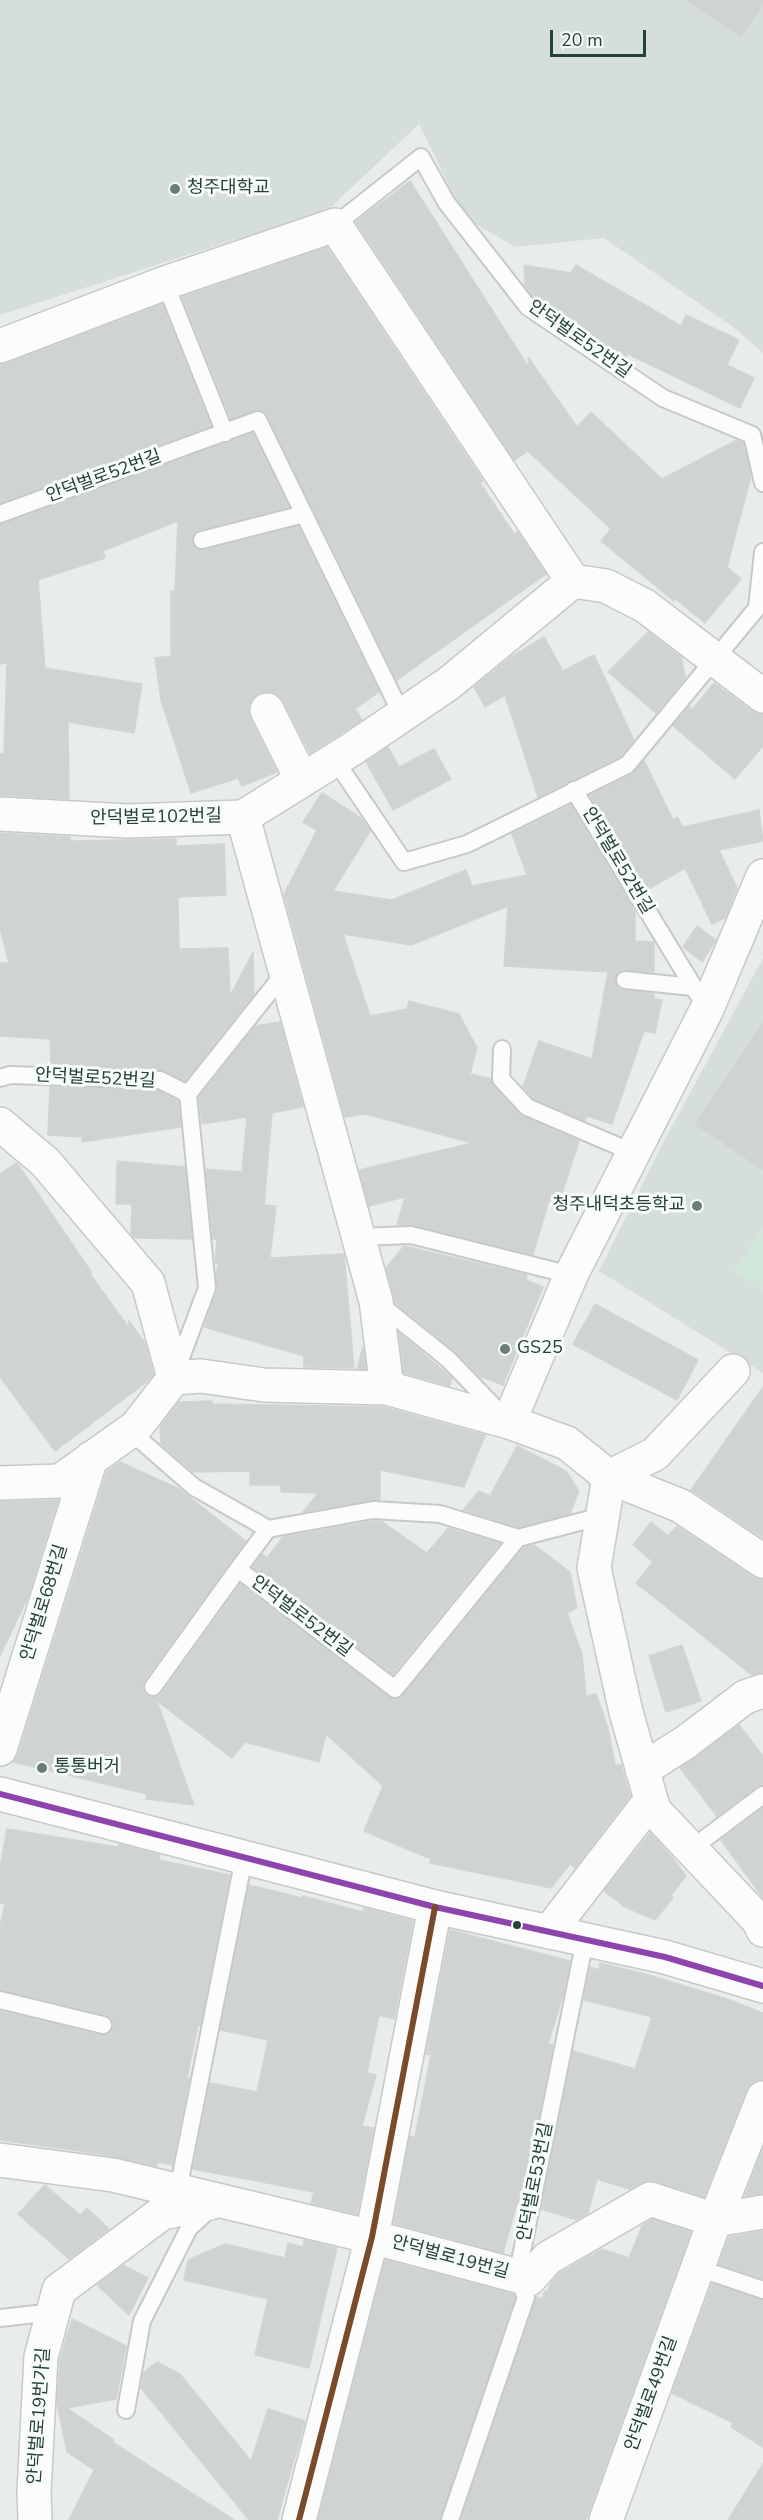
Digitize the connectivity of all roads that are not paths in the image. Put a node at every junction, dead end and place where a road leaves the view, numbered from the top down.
1 (335, 225) junction
2 (165, 282) junction
3 (0, 346) edge
4 (225, 433) junction
5 (763, 483) edge
6 (0, 514) edge
7 (304, 514) junction
8 (202, 540) dead end
9 (763, 552) edge
10 (573, 581) junction
11 (760, 608) edge
12 (717, 659) junction
13 (763, 696) edge
14 (267, 710) dead end
15 (402, 715) junction
16 (335, 760) junction
17 (302, 780) junction
18 (574, 790) junction
19 (0, 814) edge
20 (243, 817) junction
21 (763, 876) edge
22 (286, 971) junction
23 (625, 980) dead end
24 (700, 998) junction
25 (502, 1049) dead end
26 (0, 1078) edge
27 (188, 1094) junction
28 (0, 1124) edge
29 (634, 1153) junction
30 (358, 1236) junction
31 (571, 1275) junction
32 (376, 1301) junction
33 (733, 1371) dead end
34 (174, 1378) junction
35 (387, 1388) junction
36 (509, 1422) junction
37 (130, 1431) junction
38 (91, 1458) junction
39 (609, 1477) junction
40 (0, 1483) edge
41 (602, 1516) junction
42 (268, 1529) junction
43 (518, 1538) junction
44 (763, 1561) edge
45 (238, 1569) junction
46 (153, 1687) dead end
47 (763, 1691) edge
48 (0, 1749) edge
49 (647, 1785) junction
50 (0, 1794) edge
51 (763, 1795) edge
52 (691, 1849) junction
53 (244, 1858) junction
54 (435, 1907) junction
55 (763, 1930) edge
56 (549, 1932) junction
57 (585, 1940) junction
58 (763, 1986) edge
59 (0, 2000) edge
60 (104, 2025) dead end
61 (763, 2098) edge
62 (0, 2160) edge
63 (178, 2190) junction
64 (220, 2200) junction
65 (763, 2212) edge
66 (715, 2220) junction
67 (372, 2237) junction
68 (698, 2268) junction
69 (517, 2276) junction
70 (763, 2290) edge
71 (53, 2312) junction
72 (0, 2318) edge
73 (126, 2410) dead end
74 (35, 2520) edge
75 (299, 2520) edge
76 (450, 2520) edge
77 (606, 2520) edge

1 - 2 street, 안덕벌로52번길
1 - 5 lane, 안덕벌로52번길
1 - 10 street
2 - 3 street, 안덕벌로52번길
2 - 4 lane
4 - 6 lane, 안덕벌로52번길
4 - 7 lane, 안덕벌로52번길
7 - 8 lane
7 - 15 lane
9 - 11 lane, 안덕벌로52번길
10 - 12 street
10 - 15 street, 안덕벌로102번길
11 - 12 lane, 안덕벌로52번길
12 - 13 street
12 - 18 lane, 안덕벌로52번길
14 - 17 street
15 - 16 street, 안덕벌로102번길
16 - 17 street, 안덕벌로102번길
16 - 18 lane
17 - 20 street, 안덕벌로102번길
18 - 24 lane, 안덕벌로52번길
19 - 20 street, 안덕벌로102번길
20 - 22 street
21 - 24 street
22 - 27 lane
22 - 30 street
23 - 24 lane
24 - 29 street
25 - 29 lane
26 - 27 lane, 안덕벌로52번길
27 - 34 lane
28 - 34 street
29 - 31 street
30 - 31 lane
30 - 32 street
31 - 36 street
32 - 35 street
32 - 36 lane
33 - 39 street
34 - 35 street
34 - 37 street
35 - 36 street
36 - 39 street
37 - 38 street
37 - 42 lane
38 - 40 street
38 - 48 street, 안덕벌로68번길
39 - 41 street
39 - 44 street
41 - 43 lane
41 - 49 street
42 - 43 lane
42 - 45 lane, 안덕벌로52번길
43 - 45 lane, 안덕벌로52번길
45 - 46 lane
47 - 49 street
49 - 52 street
49 - 56 street
50 - 53 street
51 - 52 lane
52 - 55 street
53 - 54 street
53 - 63 lane
54 - 56 street
54 - 67 street
56 - 57 street
57 - 58 street
57 - 69 lane, 안덕벌로53번길
59 - 60 lane
61 - 66 street, 안덕벌로49번길
62 - 63 street, 안덕벌로19번길
63 - 64 street, 안덕벌로19번길
64 - 67 street, 안덕벌로19번길
64 - 71 street, 안덕벌로19번가길
64 - 73 lane
65 - 66 street, 안덕벌로19번길
66 - 68 street, 안덕벌로49번길
66 - 69 street, 안덕벌로19번길
67 - 69 street, 안덕벌로19번길
67 - 75 street
68 - 70 lane
68 - 77 street, 안덕벌로49번길
69 - 76 lane, 안덕벌로53번길
71 - 72 lane
71 - 74 street, 안덕벌로19번가길

